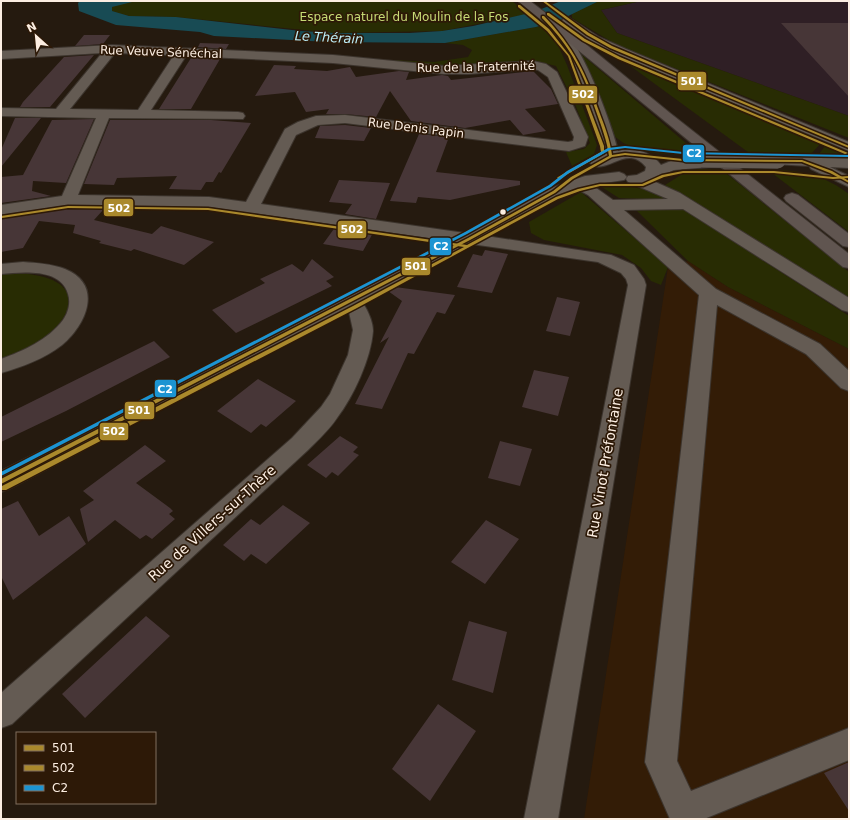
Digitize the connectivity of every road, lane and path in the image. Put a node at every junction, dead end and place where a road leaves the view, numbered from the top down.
1 (523, 1) edge
2 (541, 5) edge
3 (562, 23) junction
4 (112, 49) junction
5 (182, 53) junction
6 (1, 55) edge
7 (321, 58) joint
8 (565, 99) joint
9 (1, 112) edge
10 (60, 113) junction
11 (104, 114) junction
12 (142, 114) junction
13 (238, 116) dead end
14 (849, 147) edge
15 (637, 155) junction
16 (608, 157) junction
17 (802, 161) junction
18 (703, 162) junction
19 (780, 163) junction
20 (849, 163) edge
21 (839, 170) edge
22 (653, 172) junction
23 (627, 178) junction
24 (849, 182) edge
25 (577, 183) junction
26 (554, 192) junction
27 (68, 200) junction
28 (685, 204) junction
29 (609, 205) junction
30 (251, 208) junction
31 (1, 210) edge
32 (469, 239) junction
33 (849, 242) edge
34 (849, 263) edge
35 (1, 269) edge
36 (710, 293) junction
37 (352, 300) junction
38 (849, 306) edge
39 (1, 366) edge
40 (849, 383) edge
41 (1, 482) edge
42 (1, 713) edge
43 (849, 744) edge
44 (682, 815) edge
45 (541, 819) edge

1 - 2 main road
2 - 3 main road
2 - 3 main road
3 - 14 street
3 - 16 street
3 - 33 main road
3 - 34 main road
4 - 5 street, Rue Veuve Sénéchal
4 - 6 street, Rue Veuve Sénéchal
4 - 10 street
5 - 7 street, Rue Veuve Sénéchal
5 - 12 street
7 - 8 street, Rue de la Fraternité
8 - 30 street, Rue Denis Papin
9 - 10 street
10 - 11 street
11 - 12 street
11 - 27 street
12 - 13 street
15 - 16 street
15 - 18 street
15 - 22 street
16 - 23 street
16 - 26 street
17 - 19 street
17 - 20 street
17 - 21 street
18 - 19 street
18 - 22 street
19 - 21 street
21 - 24 street
22 - 23 street
23 - 25 street
23 - 28 street
25 - 26 street
25 - 29 street
26 - 32 street
27 - 30 street, Rue Vinot Préfontaine
27 - 31 street, Rue Vinot Préfontaine
28 - 29 street
28 - 38 street
29 - 36 street
30 - 32 street, Rue Vinot Préfontaine
32 - 37 street
32 - 45 street, Rue Vinot Préfontaine
35 - 39 street
36 - 40 street
36 - 44 street
37 - 41 street
37 - 42 street, Rue de Villers-sur-Thère
43 - 44 street

